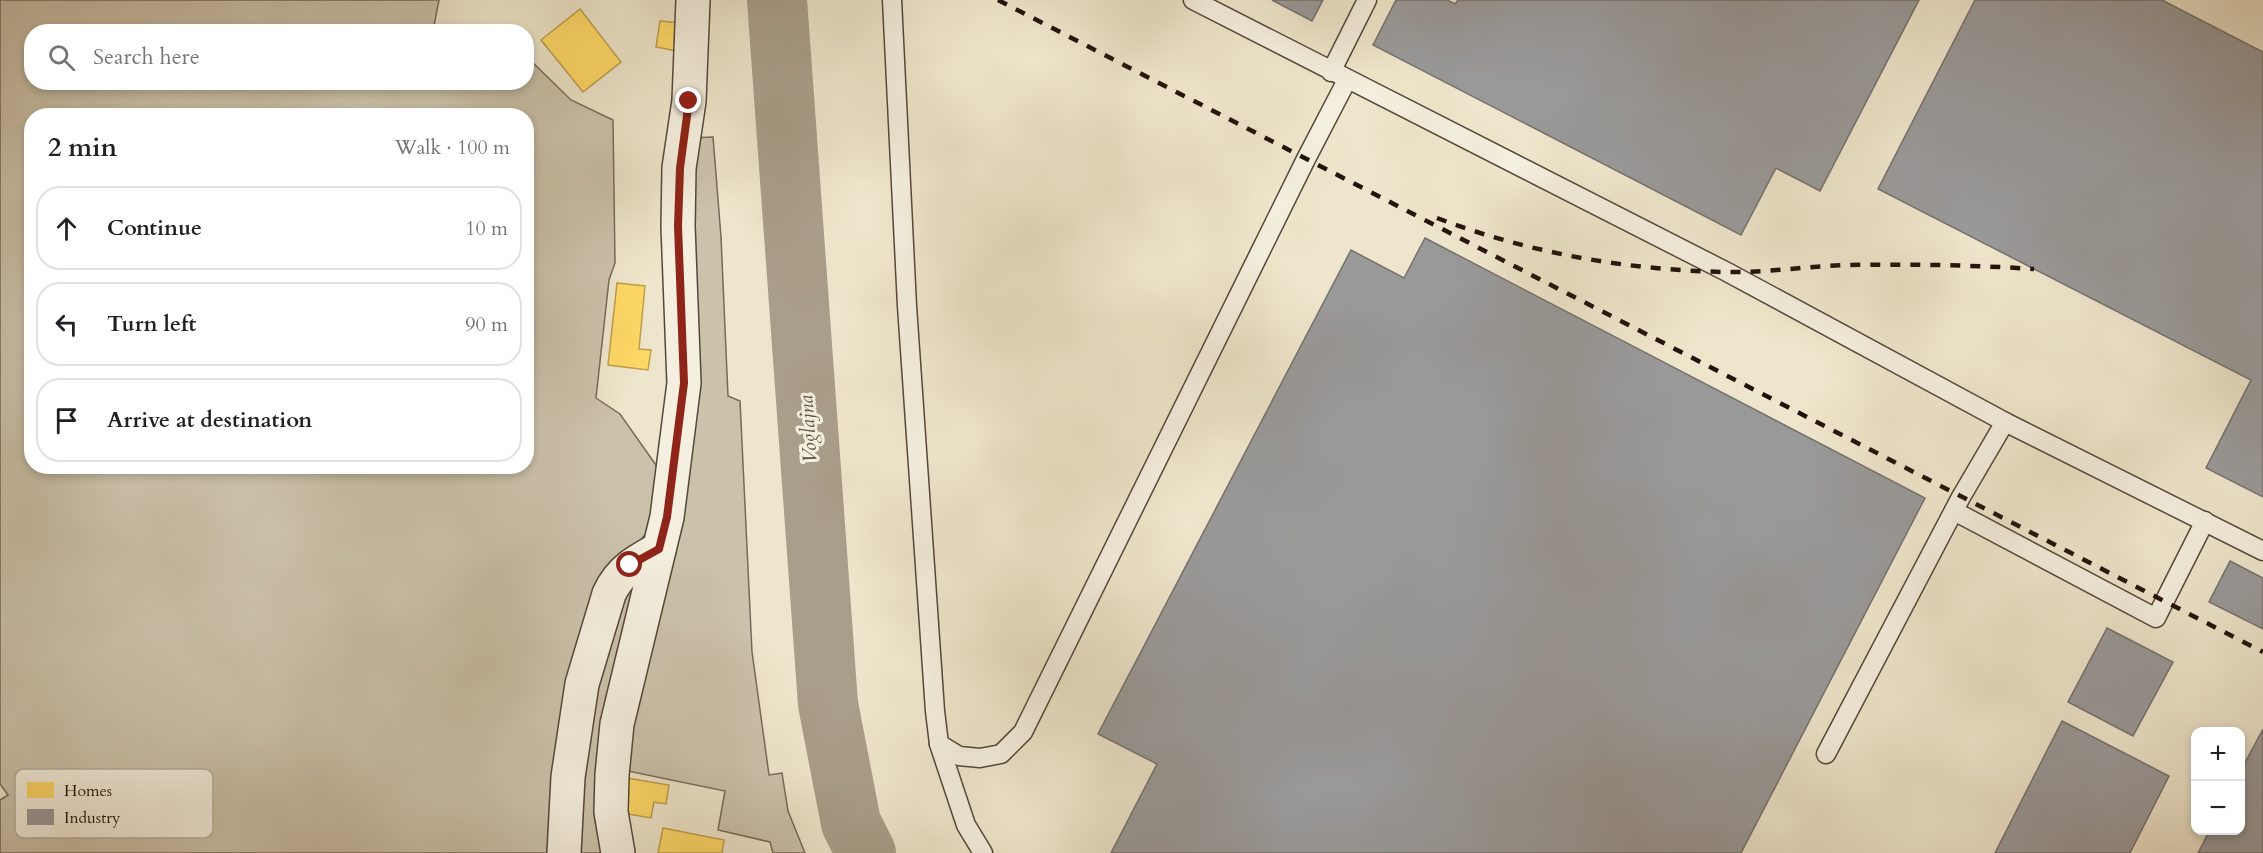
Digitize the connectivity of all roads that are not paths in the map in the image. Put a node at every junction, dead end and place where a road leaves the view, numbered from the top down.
1 (693, 0) edge
2 (892, 0) edge
3 (1193, 0) edge
4 (1367, 0) edge
5 (1339, 76) junction
6 (2005, 422) junction
7 (1953, 511) junction
8 (2205, 521) junction
9 (659, 549) junction
10 (2263, 551) edge
11 (939, 744) junction
12 (1826, 754) dead end
13 (564, 853) edge
14 (618, 853) edge
15 (982, 853) edge

1 - 9 street
2 - 11 lane
3 - 5 lane
4 - 5 lane
5 - 6 lane
5 - 11 lane
6 - 7 lane
6 - 8 lane
7 - 8 lane
7 - 12 lane
8 - 10 lane
9 - 13 street
9 - 14 street
11 - 15 lane

